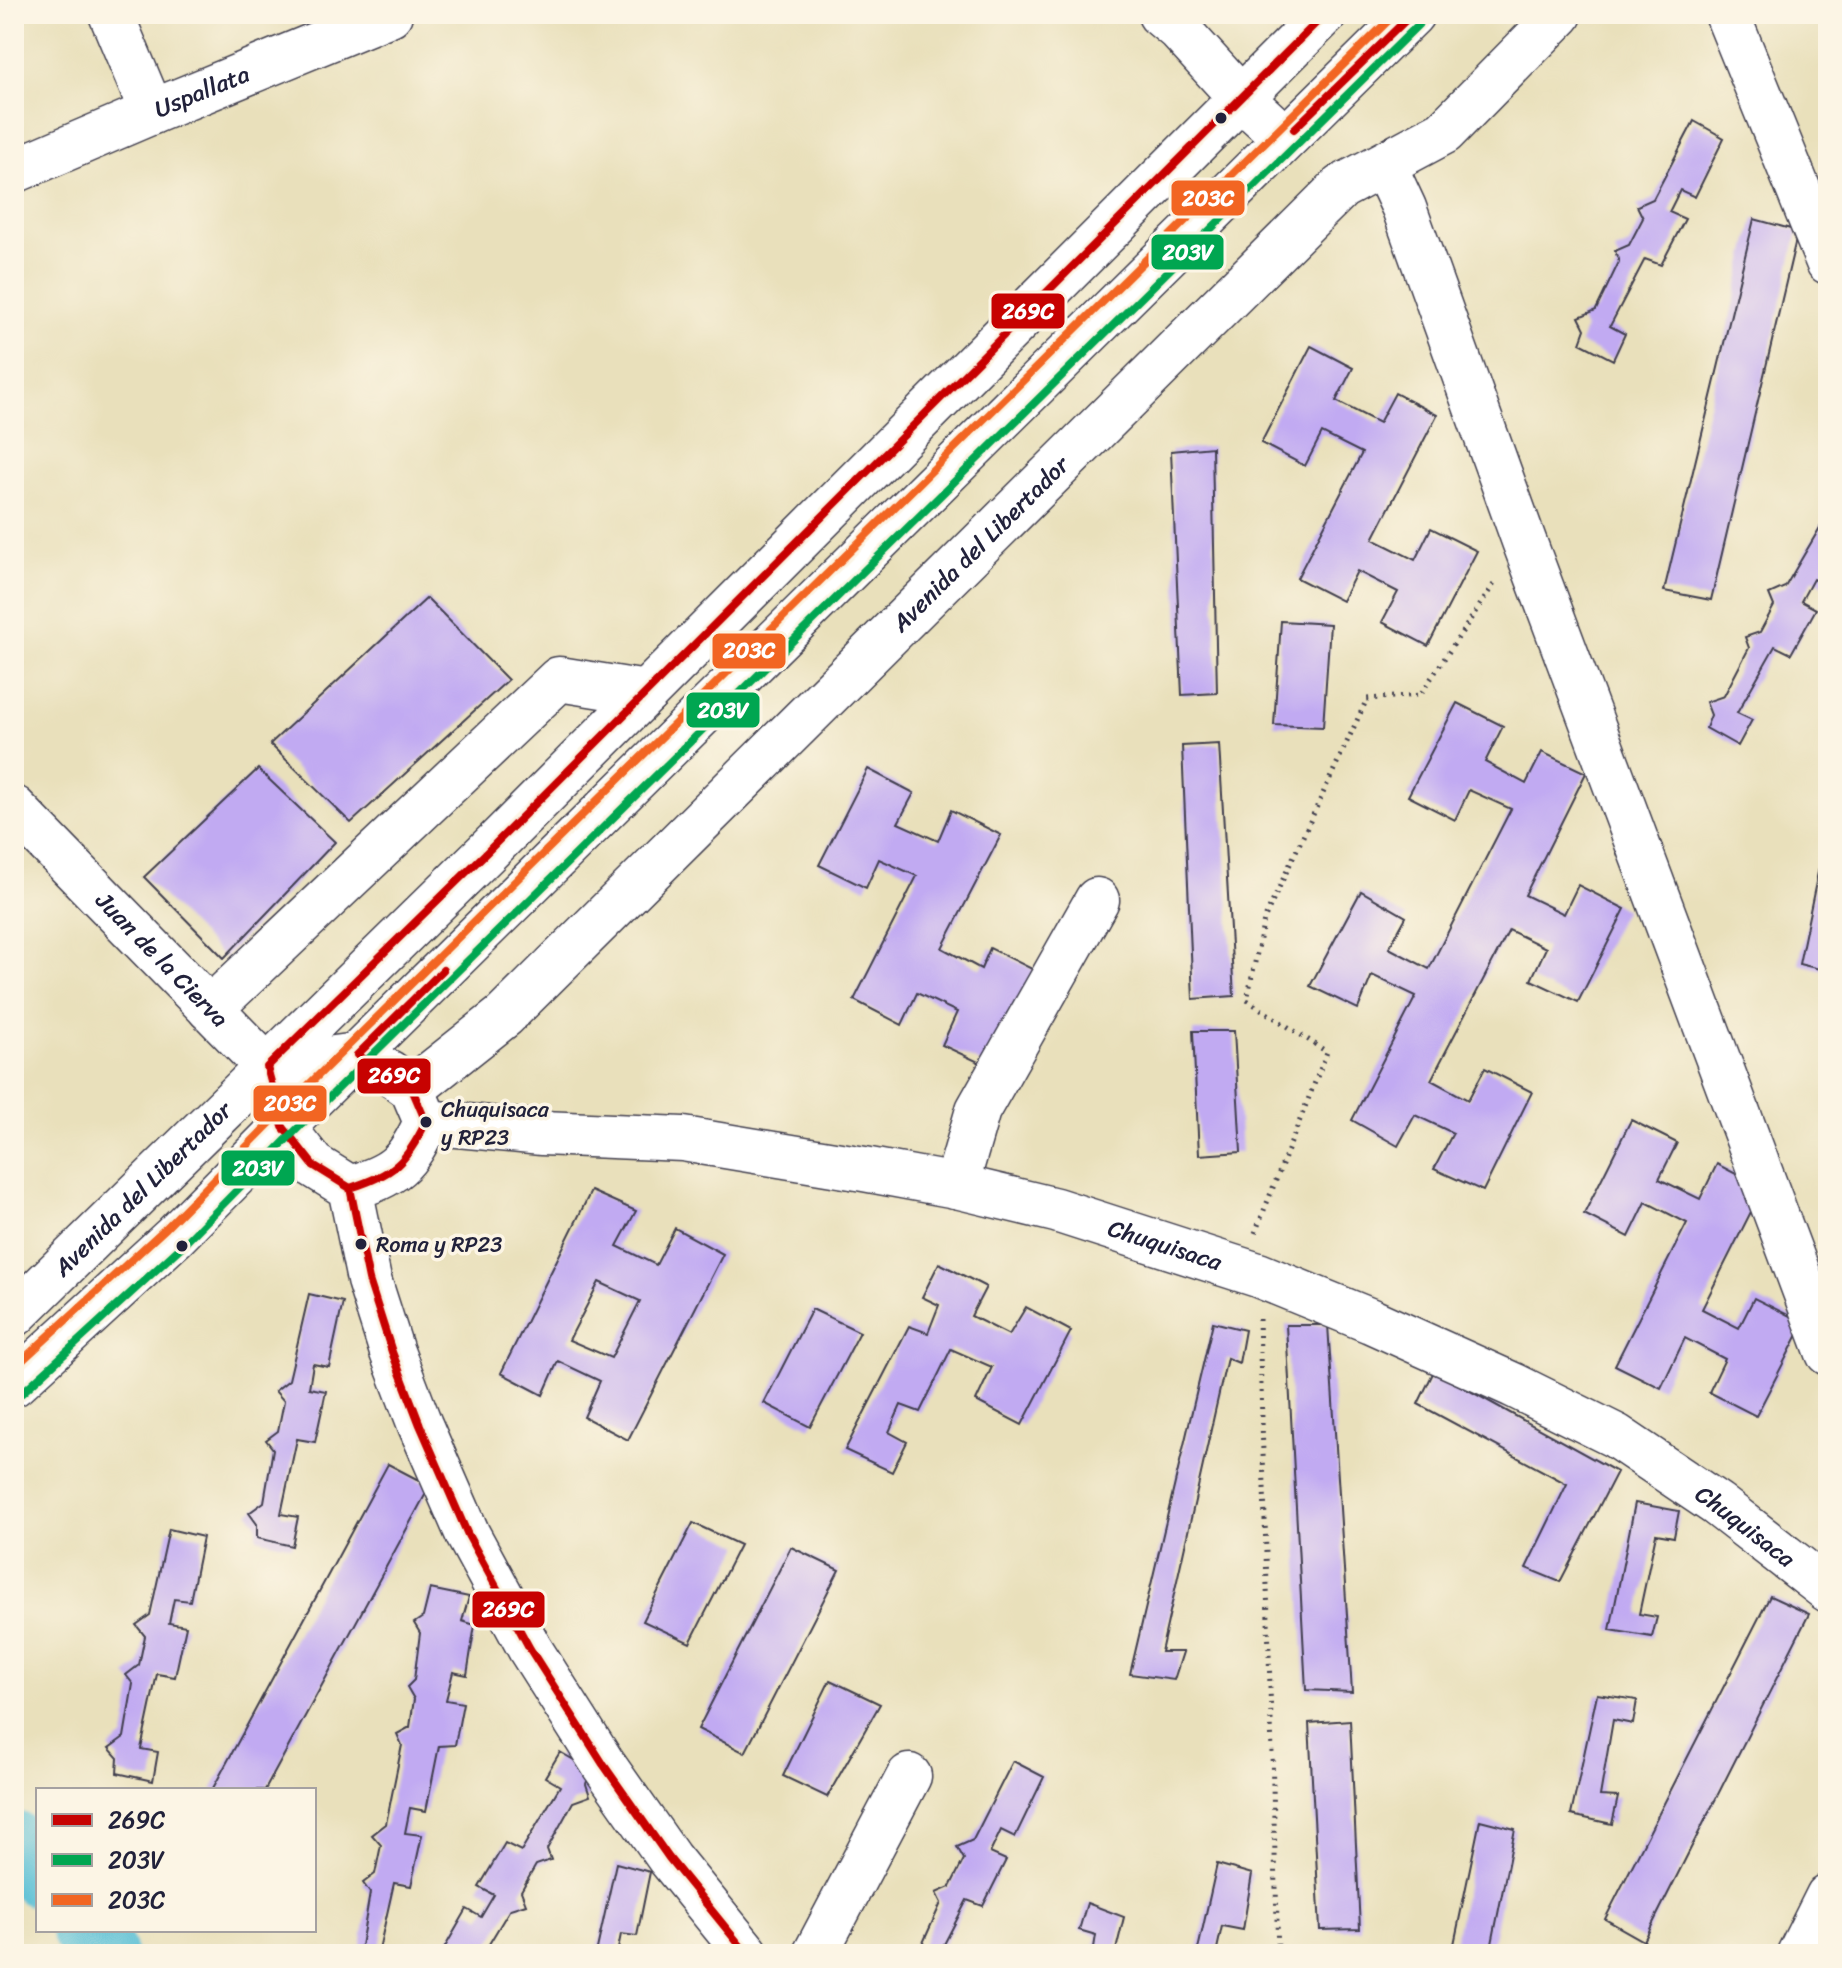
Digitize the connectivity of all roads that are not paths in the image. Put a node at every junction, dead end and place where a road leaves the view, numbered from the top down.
1 (111, 14) edge
2 (390, 14) edge
3 (1160, 14) edge
4 (1325, 14) edge
5 (1412, 14) edge
6 (1560, 14) edge
7 (1727, 14) edge
8 (1240, 97) junction
9 (152, 112) junction
10 (1285, 138) junction
11 (1384, 165) junction
12 (14, 171) edge
13 (1828, 262) edge
14 (646, 693) junction
15 (14, 808) edge
16 (1097, 900) dead end
17 (210, 1009) junction
18 (357, 1055) junction
19 (267, 1067) junction
20 (419, 1105) junction
21 (283, 1127) junction
22 (956, 1186) junction
23 (350, 1188) junction
24 (14, 1315) edge
25 (1828, 1353) edge
26 (14, 1384) edge
27 (1828, 1590) edge
28 (909, 1776) dead end
29 (1828, 1896) edge
30 (747, 1954) edge
31 (815, 1954) edge
32 (1799, 1954) edge

1 - 9 street
2 - 9 street, Uspallata
3 - 8 street
4 - 8 street, Avenida del Libertador
5 - 10 street
6 - 11 street, Avenida del Libertador
7 - 13 street
8 - 10 street
8 - 14 street, Avenida del Libertador
9 - 12 street, Uspallata
10 - 18 street
11 - 20 street, Avenida del Libertador
11 - 25 street
14 - 17 street
14 - 19 street, Avenida del Libertador
15 - 17 street, Juan de la Cierva
16 - 22 street
17 - 19 street, Juan de la Cierva
18 - 19 street
18 - 20 street
18 - 21 street
19 - 21 street, Juan de la Cierva
19 - 24 street, Avenida del Libertador
20 - 22 street, Chuquisaca
20 - 23 street
21 - 23 street
21 - 26 street
22 - 27 street, Chuquisaca
23 - 30 street
28 - 31 street
29 - 32 street

